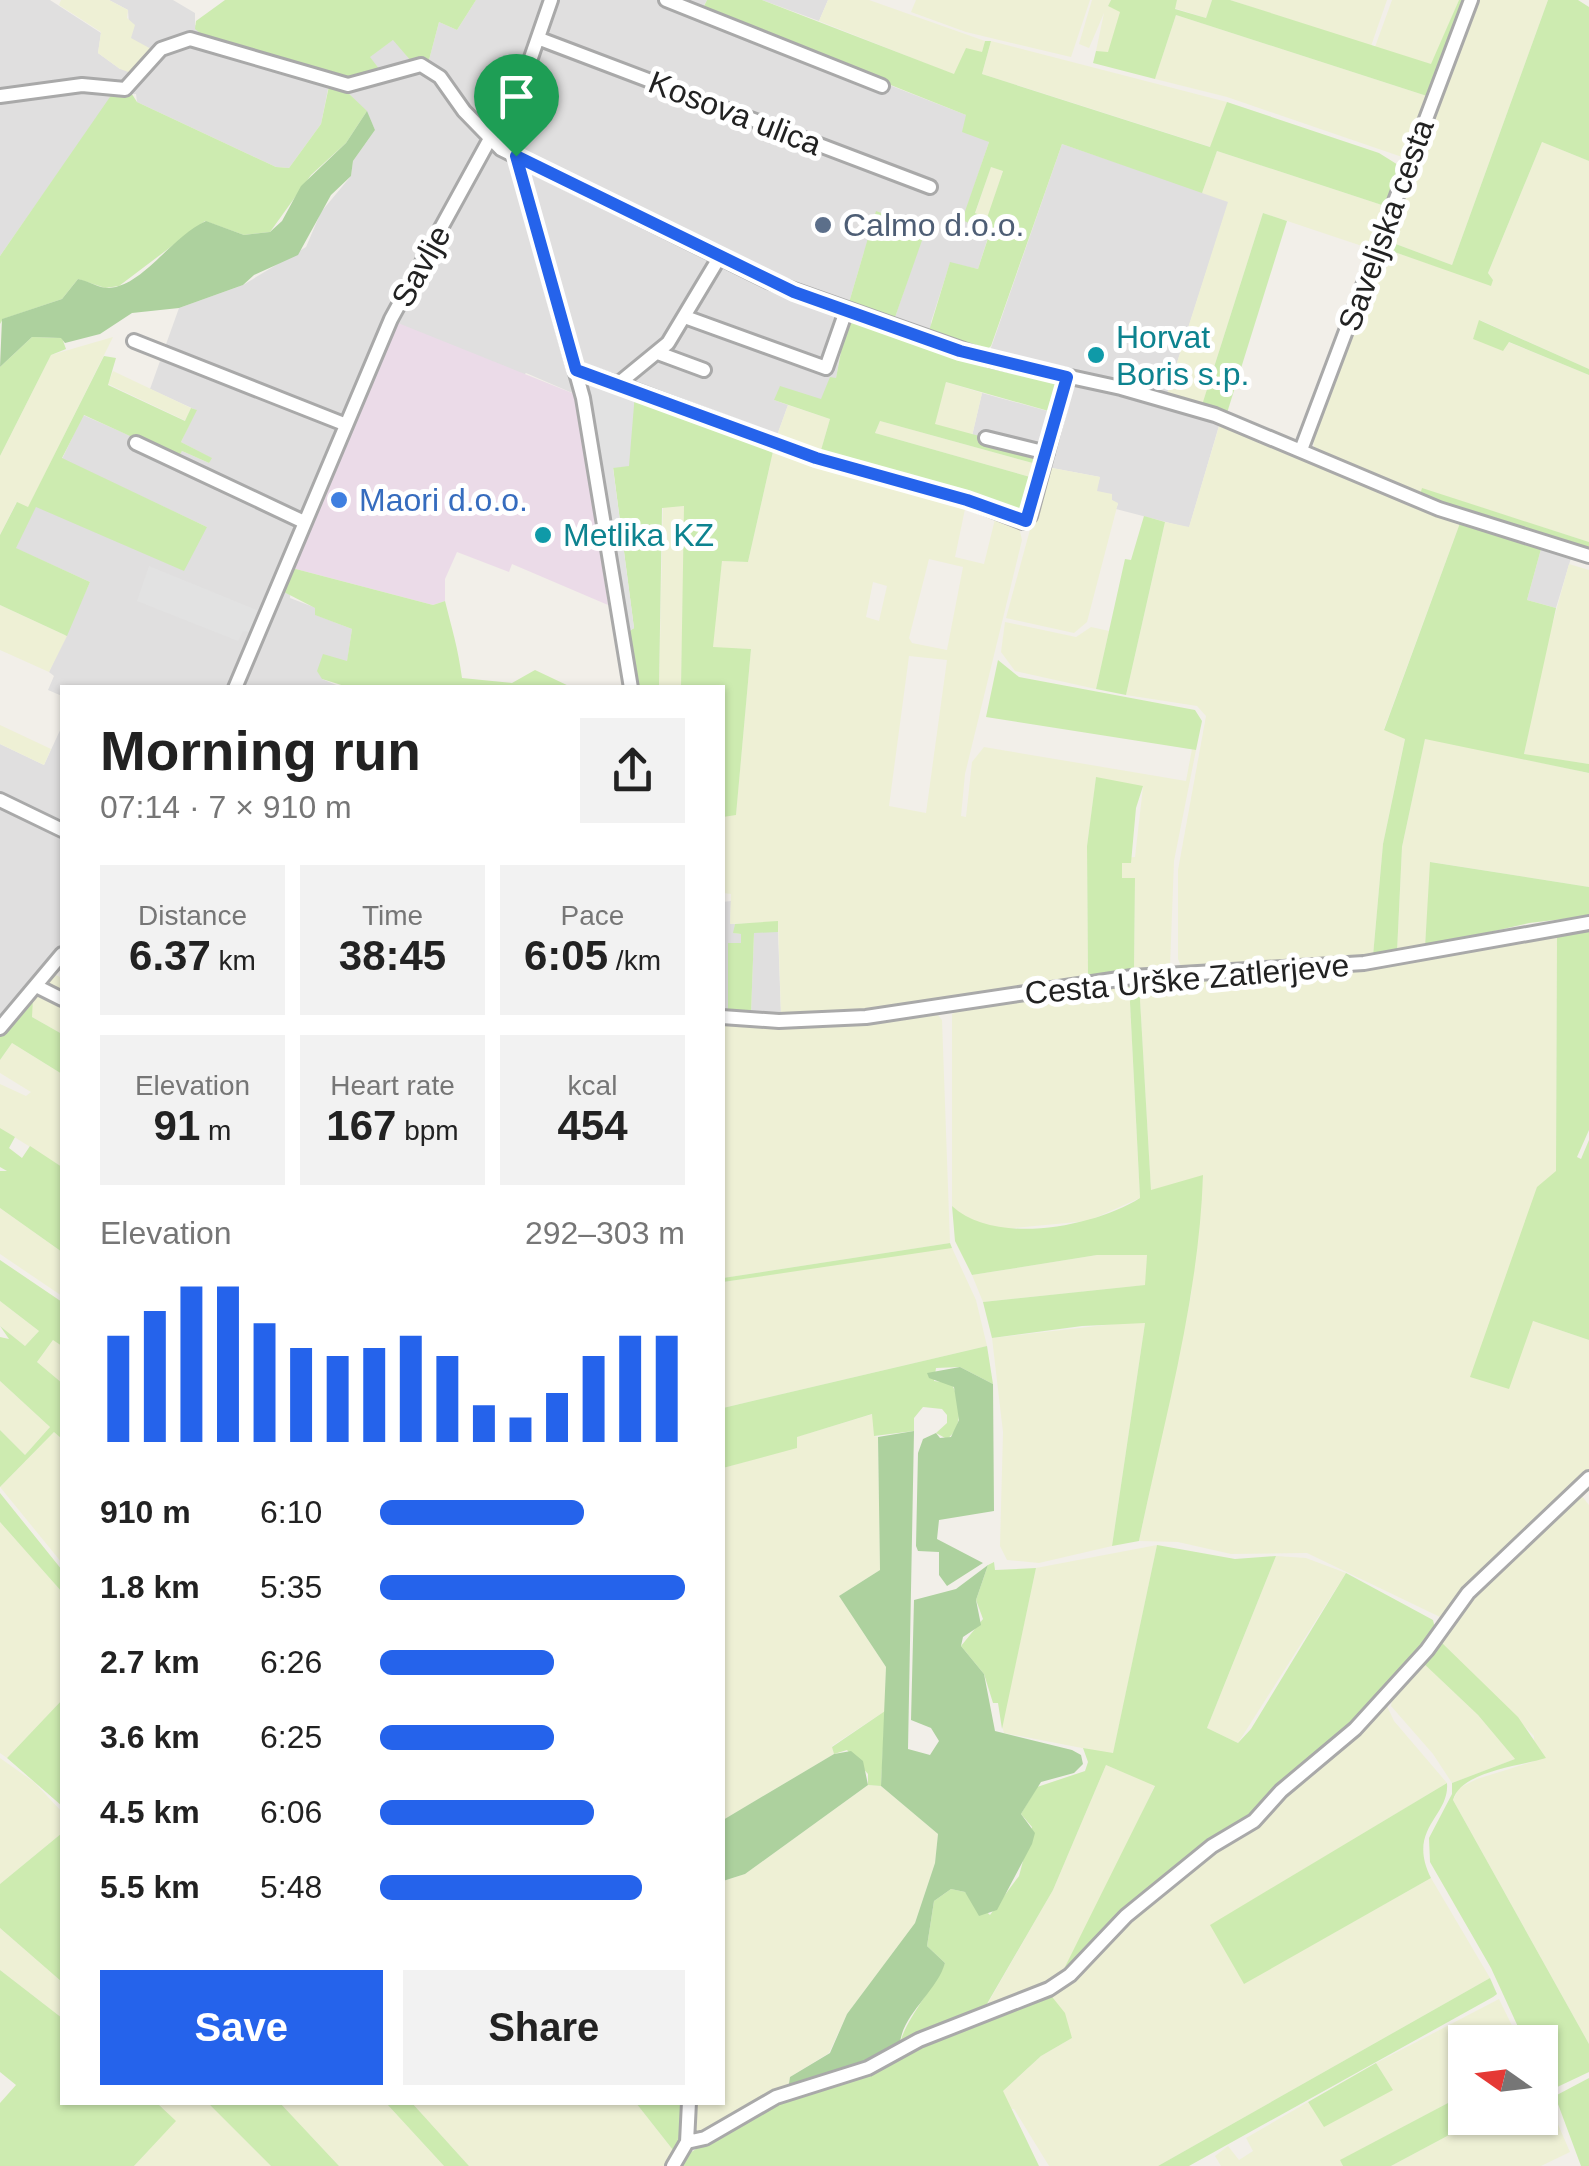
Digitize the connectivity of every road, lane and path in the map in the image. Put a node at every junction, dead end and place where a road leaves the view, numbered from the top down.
1 (551, 0) edge
2 (666, 0) edge
3 (1471, 0) edge
4 (540, 40) junction
5 (882, 86) dead end
6 (0, 96) edge
7 (490, 140) junction
8 (516, 156) junction
9 (930, 187) dead end
10 (720, 258) junction
11 (846, 312) junction
12 (691, 319) junction
13 (134, 341) dead end
14 (658, 353) junction
15 (576, 370) junction
16 (704, 370) dead end
17 (1067, 377) junction
18 (618, 384) junction
19 (344, 424) junction
20 (986, 438) dead end
21 (136, 443) dead end
22 (1301, 450) junction
23 (1047, 453) junction
24 (304, 522) junction
25 (1589, 556) edge
26 (235, 685) edge
27 (630, 685) edge
28 (0, 800) edge
29 (60, 829) edge
30 (1589, 922) edge
31 (60, 956) edge
32 (36, 986) junction
33 (60, 998) edge
34 (725, 1017) edge
35 (0, 1028) edge
36 (1589, 1478) edge
37 (689, 2105) edge
38 (688, 2142) junction
39 (673, 2166) edge

1 - 4 street, Savlje
2 - 5 street
3 - 22 street, Saveljska cesta
4 - 7 street, Savlje
4 - 9 street, Kosova ulica
6 - 7 street
7 - 8 street
7 - 19 street, Savlje
8 - 10 street
8 - 15 street
10 - 11 street
10 - 12 street
11 - 12 street
11 - 17 street
12 - 14 street
13 - 19 street
14 - 16 street
14 - 18 street
15 - 18 street
15 - 27 street
17 - 22 street
17 - 23 street
18 - 23 street
19 - 24 street, Savlje
20 - 23 street
21 - 24 street
22 - 25 street
24 - 26 street, Savlje
28 - 29 street
30 - 34 street, Cesta Urške Zatlerjeve
31 - 32 street
32 - 33 street
32 - 35 street
36 - 38 street
37 - 38 street
38 - 39 street

